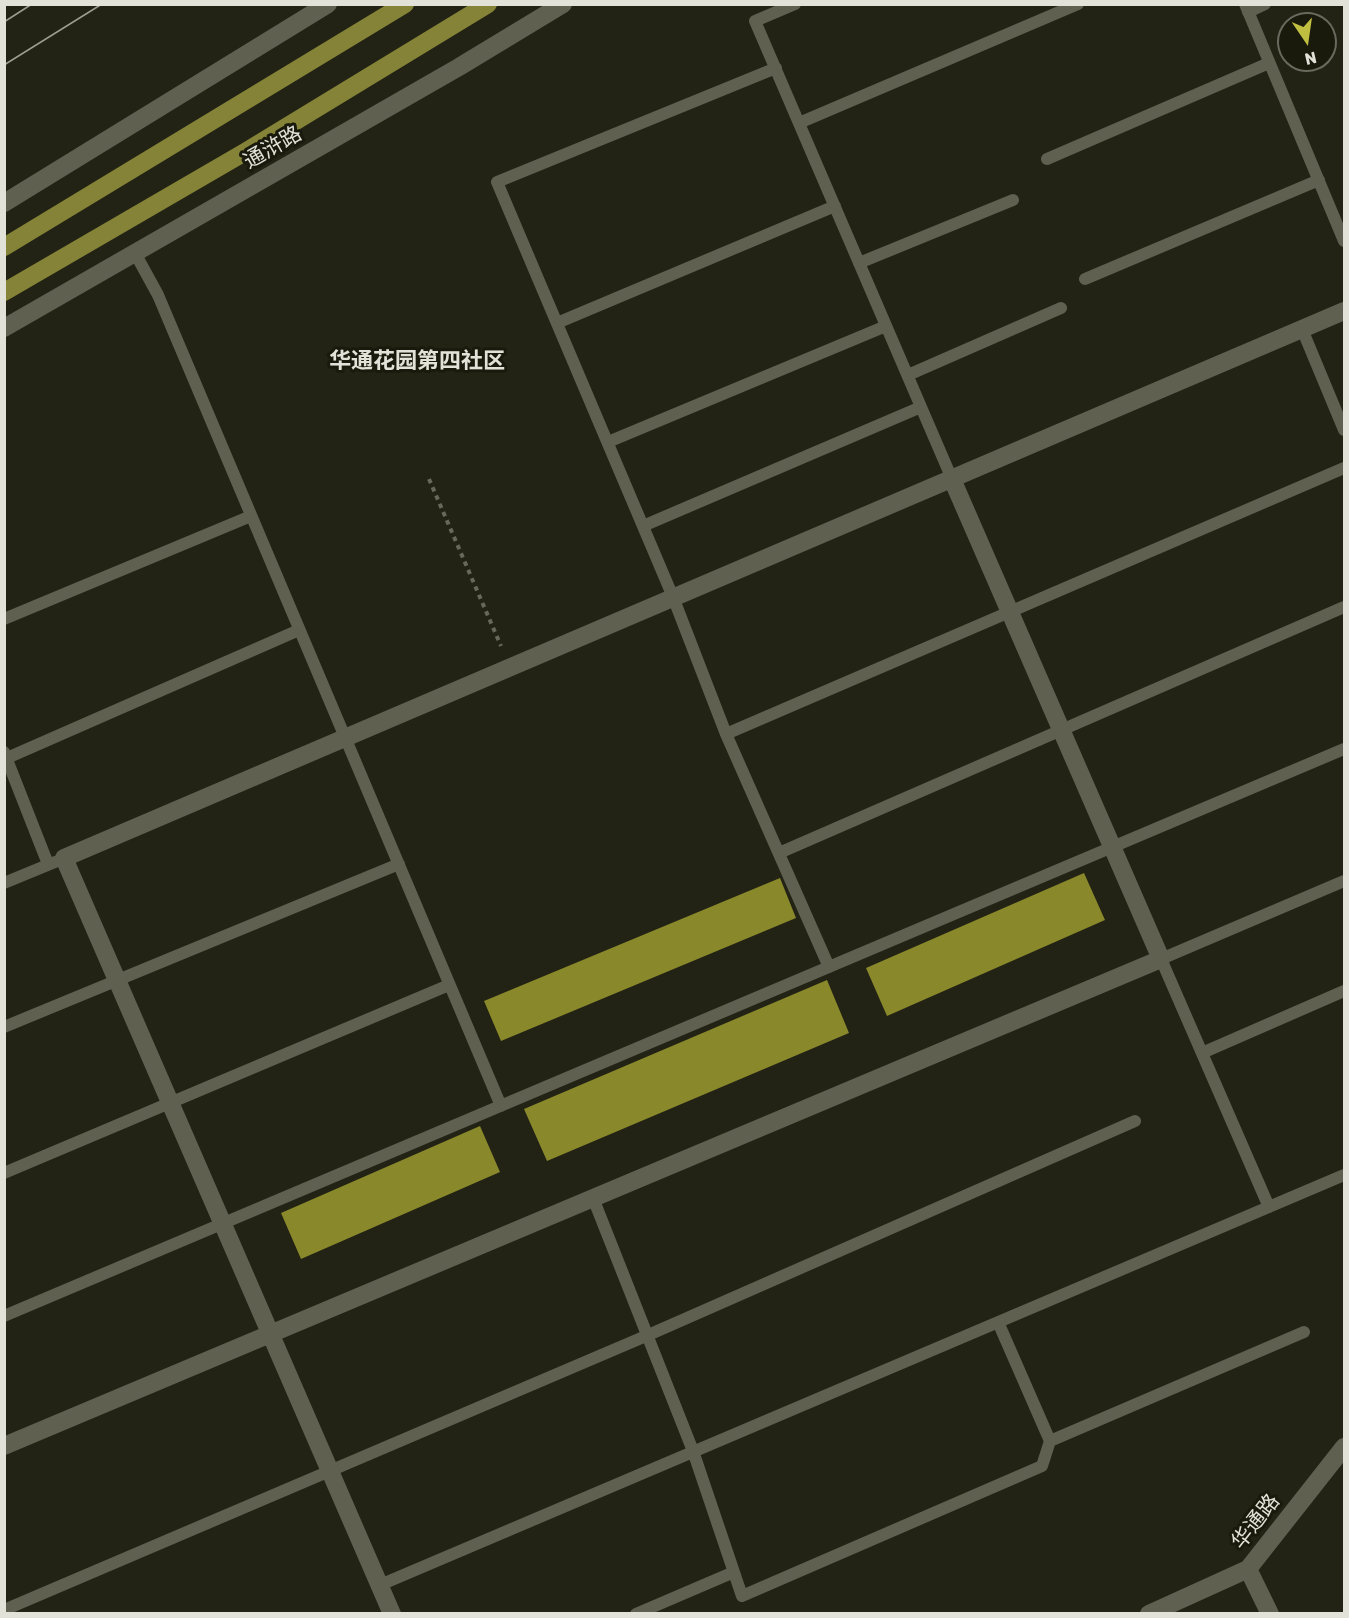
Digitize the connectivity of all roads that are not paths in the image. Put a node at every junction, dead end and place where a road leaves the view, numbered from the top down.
1 (328, 4) edge
2 (405, 4) edge
3 (488, 4) edge
4 (563, 4) edge
5 (795, 4) edge
6 (1078, 4) edge
7 (1264, 4) edge
8 (1246, 8) edge
9 (1269, 63) junction
10 (776, 68) junction
11 (799, 123) junction
12 (1047, 159) dead end
13 (1319, 180) junction
14 (1013, 200) dead end
15 (4, 203) edge
16 (835, 207) junction
17 (1344, 242) edge
18 (4, 247) edge
19 (135, 253) junction
20 (860, 264) junction
21 (1085, 279) dead end
22 (4, 292) edge
23 (1061, 308) dead end
24 (1344, 311) edge
25 (557, 323) junction
26 (886, 326) junction
27 (4, 328) edge
28 (1302, 329) junction
29 (908, 375) junction
30 (921, 406) junction
31 (1344, 430) edge
32 (608, 442) junction
33 (1344, 468) edge
34 (952, 479) junction
35 (251, 516) junction
36 (643, 526) junction
37 (673, 597) junction
38 (1344, 607) edge
39 (1010, 612) junction
40 (4, 619) edge
41 (299, 630) junction
42 (1061, 730) junction
43 (726, 734) junction
44 (345, 738) junction
45 (1344, 749) edge
46 (6, 755) edge
47 (1113, 848) junction
48 (779, 853) junction
49 (56, 861) junction
50 (399, 864) junction
51 (1344, 881) edge
52 (4, 883) edge
53 (1161, 959) junction
54 (829, 968) junction
55 (118, 980) junction
56 (449, 985) junction
57 (1344, 991) edge
58 (4, 1027) edge
59 (1202, 1053) junction
60 (171, 1104) junction
61 (501, 1106) junction
62 (1135, 1120) dead end
63 (4, 1173) edge
64 (1344, 1175) edge
65 (593, 1198) junction
66 (1269, 1207) junction
67 (223, 1223) junction
68 (4, 1316) edge
69 (999, 1322) junction
70 (1304, 1332) dead end
71 (271, 1334) junction
72 (646, 1336) junction
73 (1050, 1441) junction
74 (4, 1446) edge
75 (1344, 1447) edge
76 (693, 1451) junction
77 (331, 1472) junction
78 (1248, 1569) junction
79 (734, 1572) junction
80 (380, 1585) junction
81 (4, 1610) edge
82 (392, 1614) edge
83 (636, 1614) edge
84 (1149, 1614) edge
85 (1270, 1614) edge

1 - 15 street
2 - 18 main road
3 - 22 main road, 通浒路
4 - 19 street, 通浒路
5 - 10 lane
6 - 11 lane
7 - 8 lane
8 - 9 lane
9 - 12 lane
9 - 13 lane
10 - 11 lane
10 - 25 lane
11 - 16 lane
13 - 17 lane
13 - 21 lane
14 - 20 lane
16 - 20 lane
16 - 25 lane
19 - 27 street, 通浒路
19 - 35 lane
20 - 26 lane
23 - 29 lane
24 - 28 street
25 - 32 lane
26 - 29 lane
26 - 32 lane
28 - 31 lane
28 - 34 street
29 - 30 lane
30 - 34 lane
30 - 36 lane
32 - 36 lane
33 - 39 lane
34 - 37 street
34 - 39 street
35 - 40 lane
35 - 41 lane
36 - 37 lane
37 - 43 lane
37 - 44 street
38 - 42 lane
39 - 42 street
39 - 43 lane
41 - 44 lane
41 - 46 lane
42 - 47 street
42 - 48 lane
43 - 48 lane
44 - 49 street
44 - 50 lane
45 - 47 lane
46 - 49 lane
47 - 53 street
47 - 54 lane
48 - 54 lane
49 - 52 lane
49 - 55 street
50 - 55 lane
50 - 56 lane
51 - 53 lane
53 - 59 lane
53 - 65 street
54 - 61 lane
55 - 58 lane
55 - 60 street
56 - 60 lane
56 - 61 lane
57 - 59 lane
59 - 66 lane
60 - 63 lane
60 - 67 street
61 - 67 lane
62 - 72 lane
64 - 66 lane
65 - 71 street
65 - 72 lane
66 - 69 lane
67 - 68 lane
67 - 71 street
69 - 73 lane
69 - 76 lane
70 - 73 lane
71 - 74 street
71 - 77 street
72 - 76 lane
72 - 77 lane
73 - 79 lane
75 - 78 street, 华通路
76 - 79 lane
76 - 80 lane
77 - 80 street
77 - 81 lane
78 - 84 street, 华通路
78 - 85 street
79 - 83 lane
80 - 82 street

